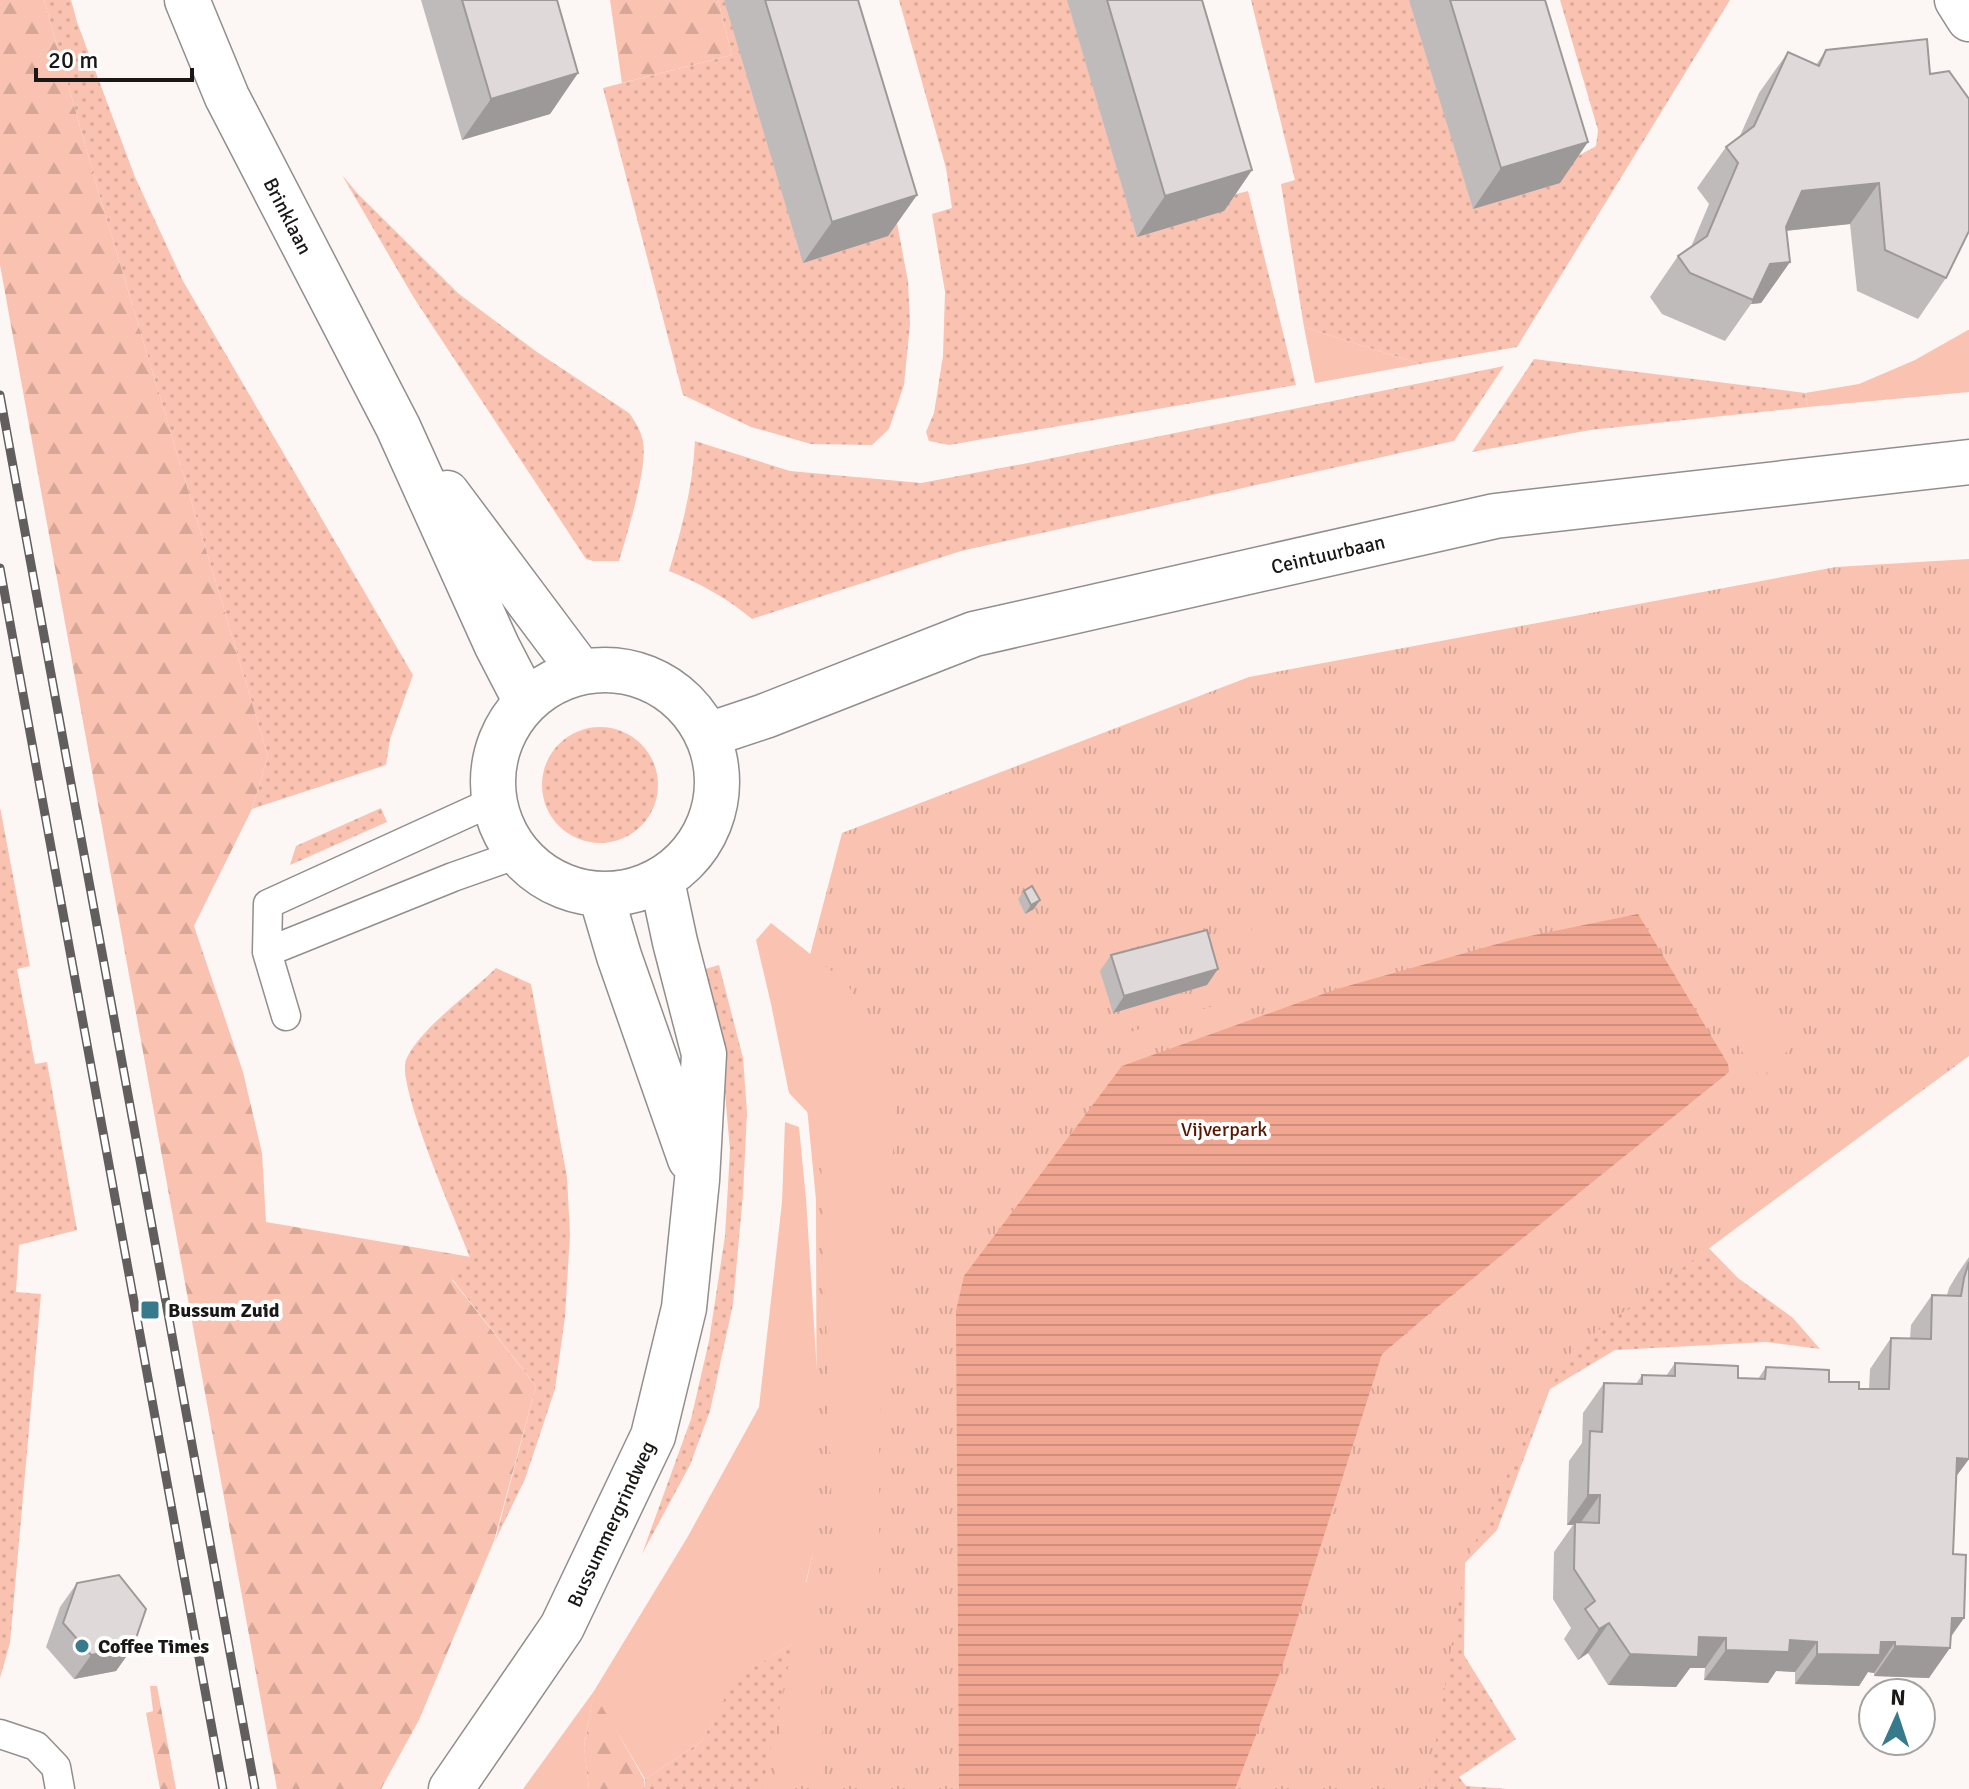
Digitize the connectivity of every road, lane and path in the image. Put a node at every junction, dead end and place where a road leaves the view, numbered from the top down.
1 (187, 0) edge
2 (1957, 0) edge
3 (1969, 19) edge
4 (398, 427) junction
5 (1969, 462) edge
6 (581, 672) junction
7 (526, 702) junction
8 (708, 735) junction
9 (494, 801) junction
10 (518, 854) junction
11 (662, 881) junction
12 (601, 895) junction
13 (267, 952) junction
14 (286, 1016) dead end
15 (697, 1180) junction
16 (0, 1734) edge
17 (60, 1789) edge
18 (451, 1789) edge

1 - 4 main road, Brinklaan
2 - 3 main road
4 - 6 main road, Brinklaan
4 - 7 main road, Brinklaan
5 - 8 main road, Ceintuurbaan
6 - 7 main road
6 - 8 main road
7 - 9 main road
8 - 11 main road
9 - 10 main road
9 - 13 lane
10 - 12 main road
10 - 13 lane
11 - 12 main road
11 - 15 main road, Bussummergrindweg
12 - 15 main road, Bussummergrindweg
13 - 14 lane
15 - 18 main road, Bussummergrindweg
16 - 17 lane

